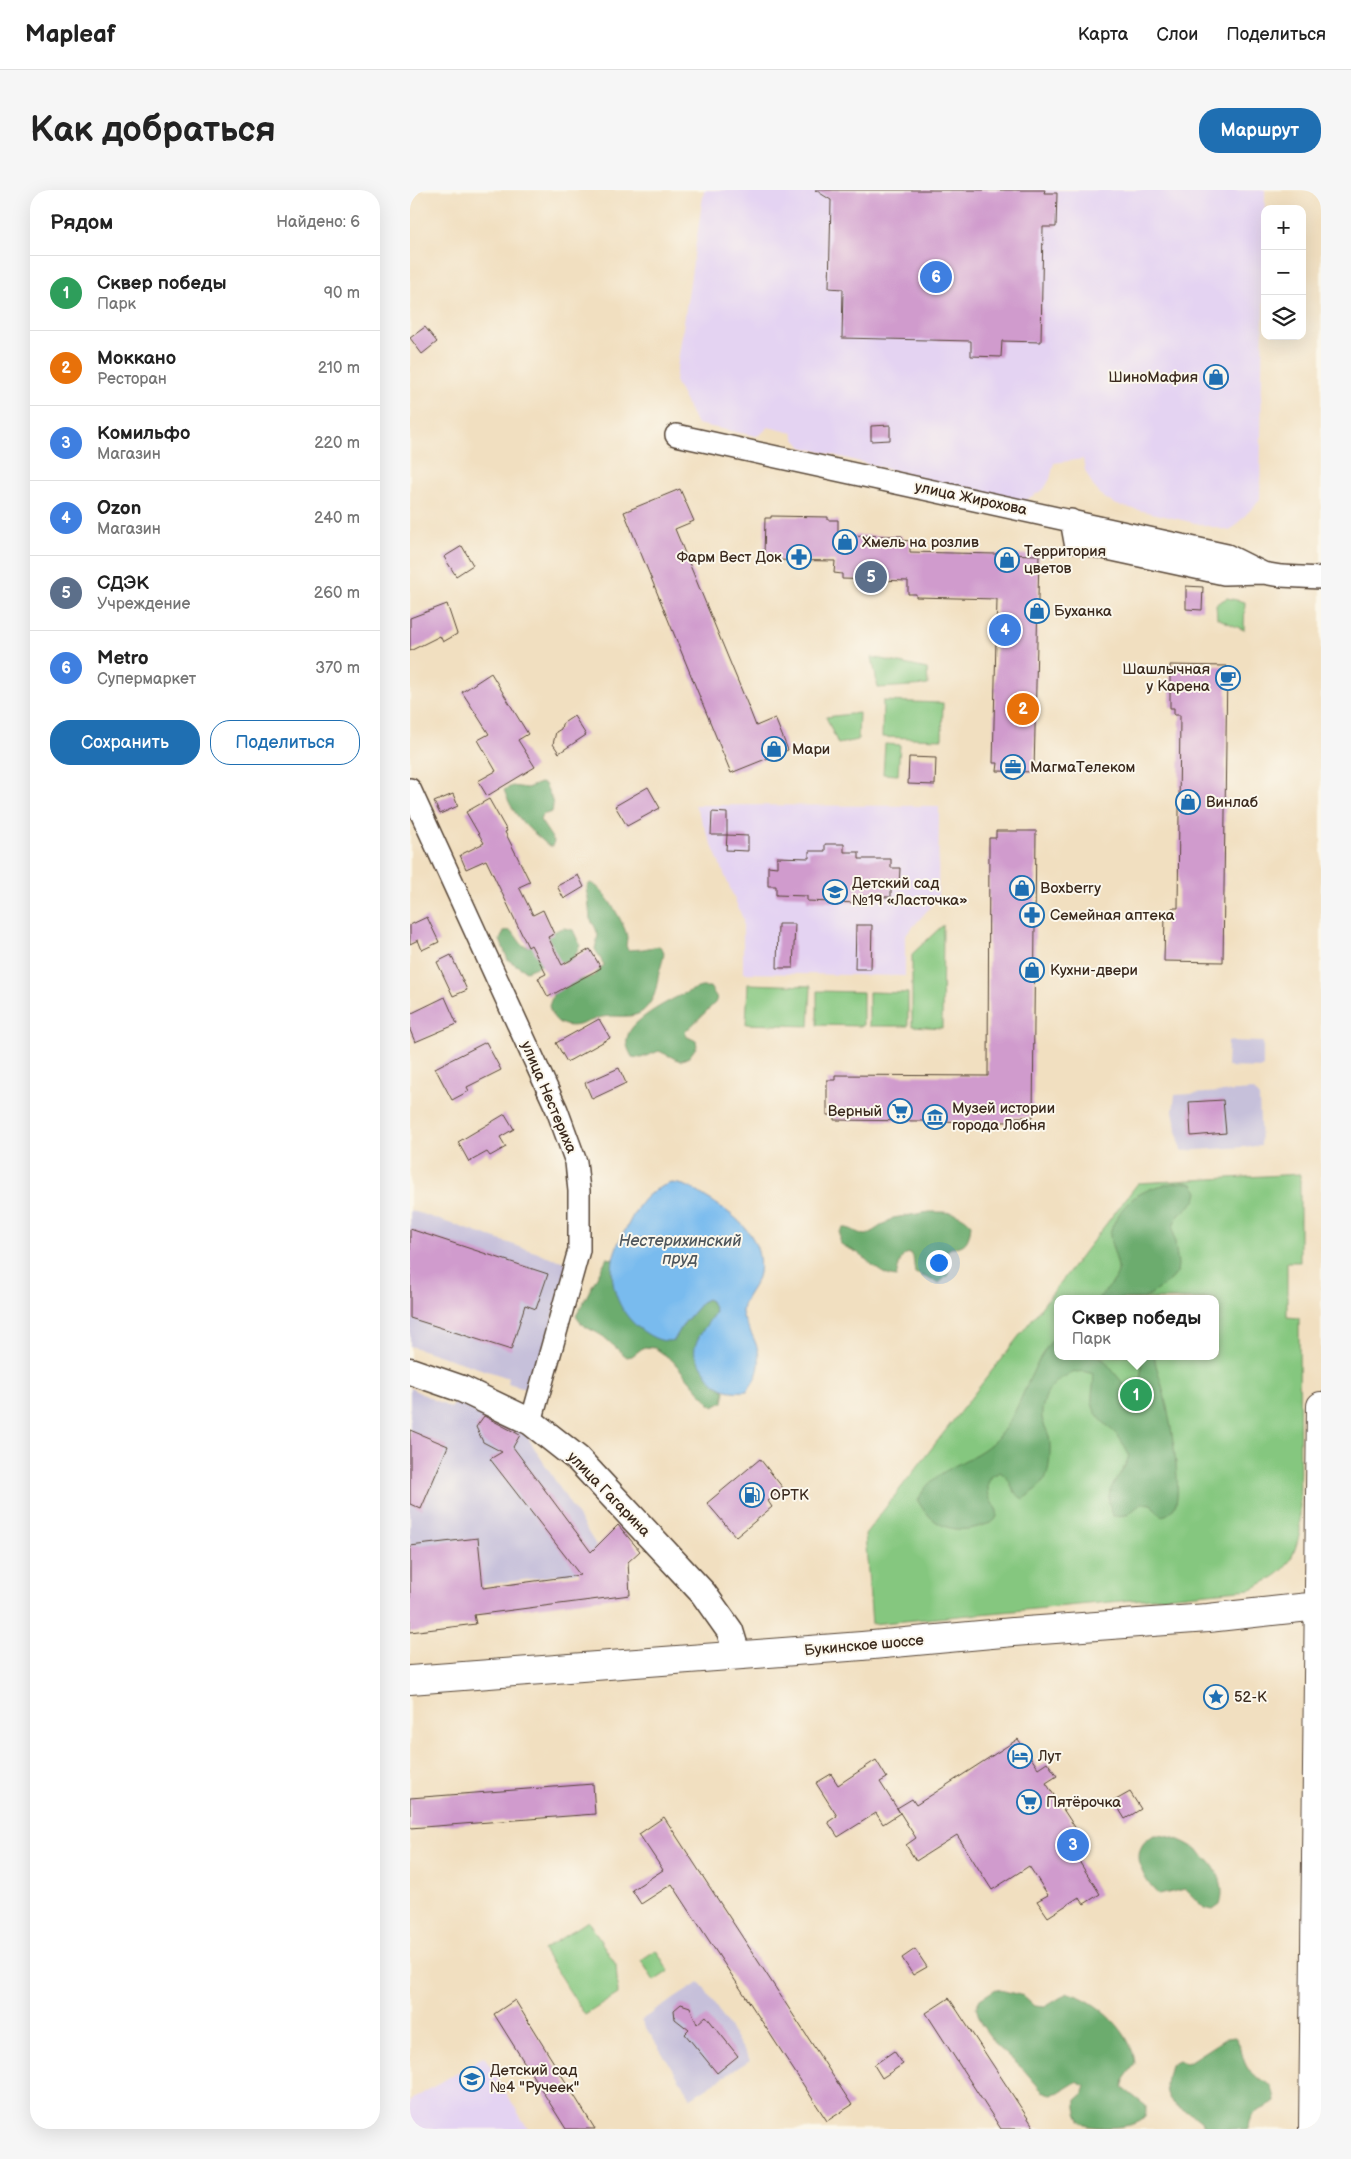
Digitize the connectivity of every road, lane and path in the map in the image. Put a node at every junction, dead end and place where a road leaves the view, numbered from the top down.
1 (676, 435) dead end
2 (1071, 520) junction
3 (1263, 573) junction
4 (1321, 578) edge
5 (410, 789) edge
6 (410, 1371) edge
7 (1321, 1406) edge
8 (531, 1422) junction
9 (1318, 1606) junction
10 (737, 1654) junction
11 (410, 1680) edge
12 (1313, 2129) edge

1 - 2 street, улица Жирохова
2 - 3 street, улица Жирохова
2 - 3 street, улица Жирохова
3 - 4 street, улица Жирохова
5 - 8 street, улица Нестериха
6 - 8 street, улица Гагарина
7 - 9 main road
8 - 10 street, улица Гагарина
9 - 10 main road, Букинское шоссе
9 - 12 main road
10 - 11 main road, Букинское шоссе

